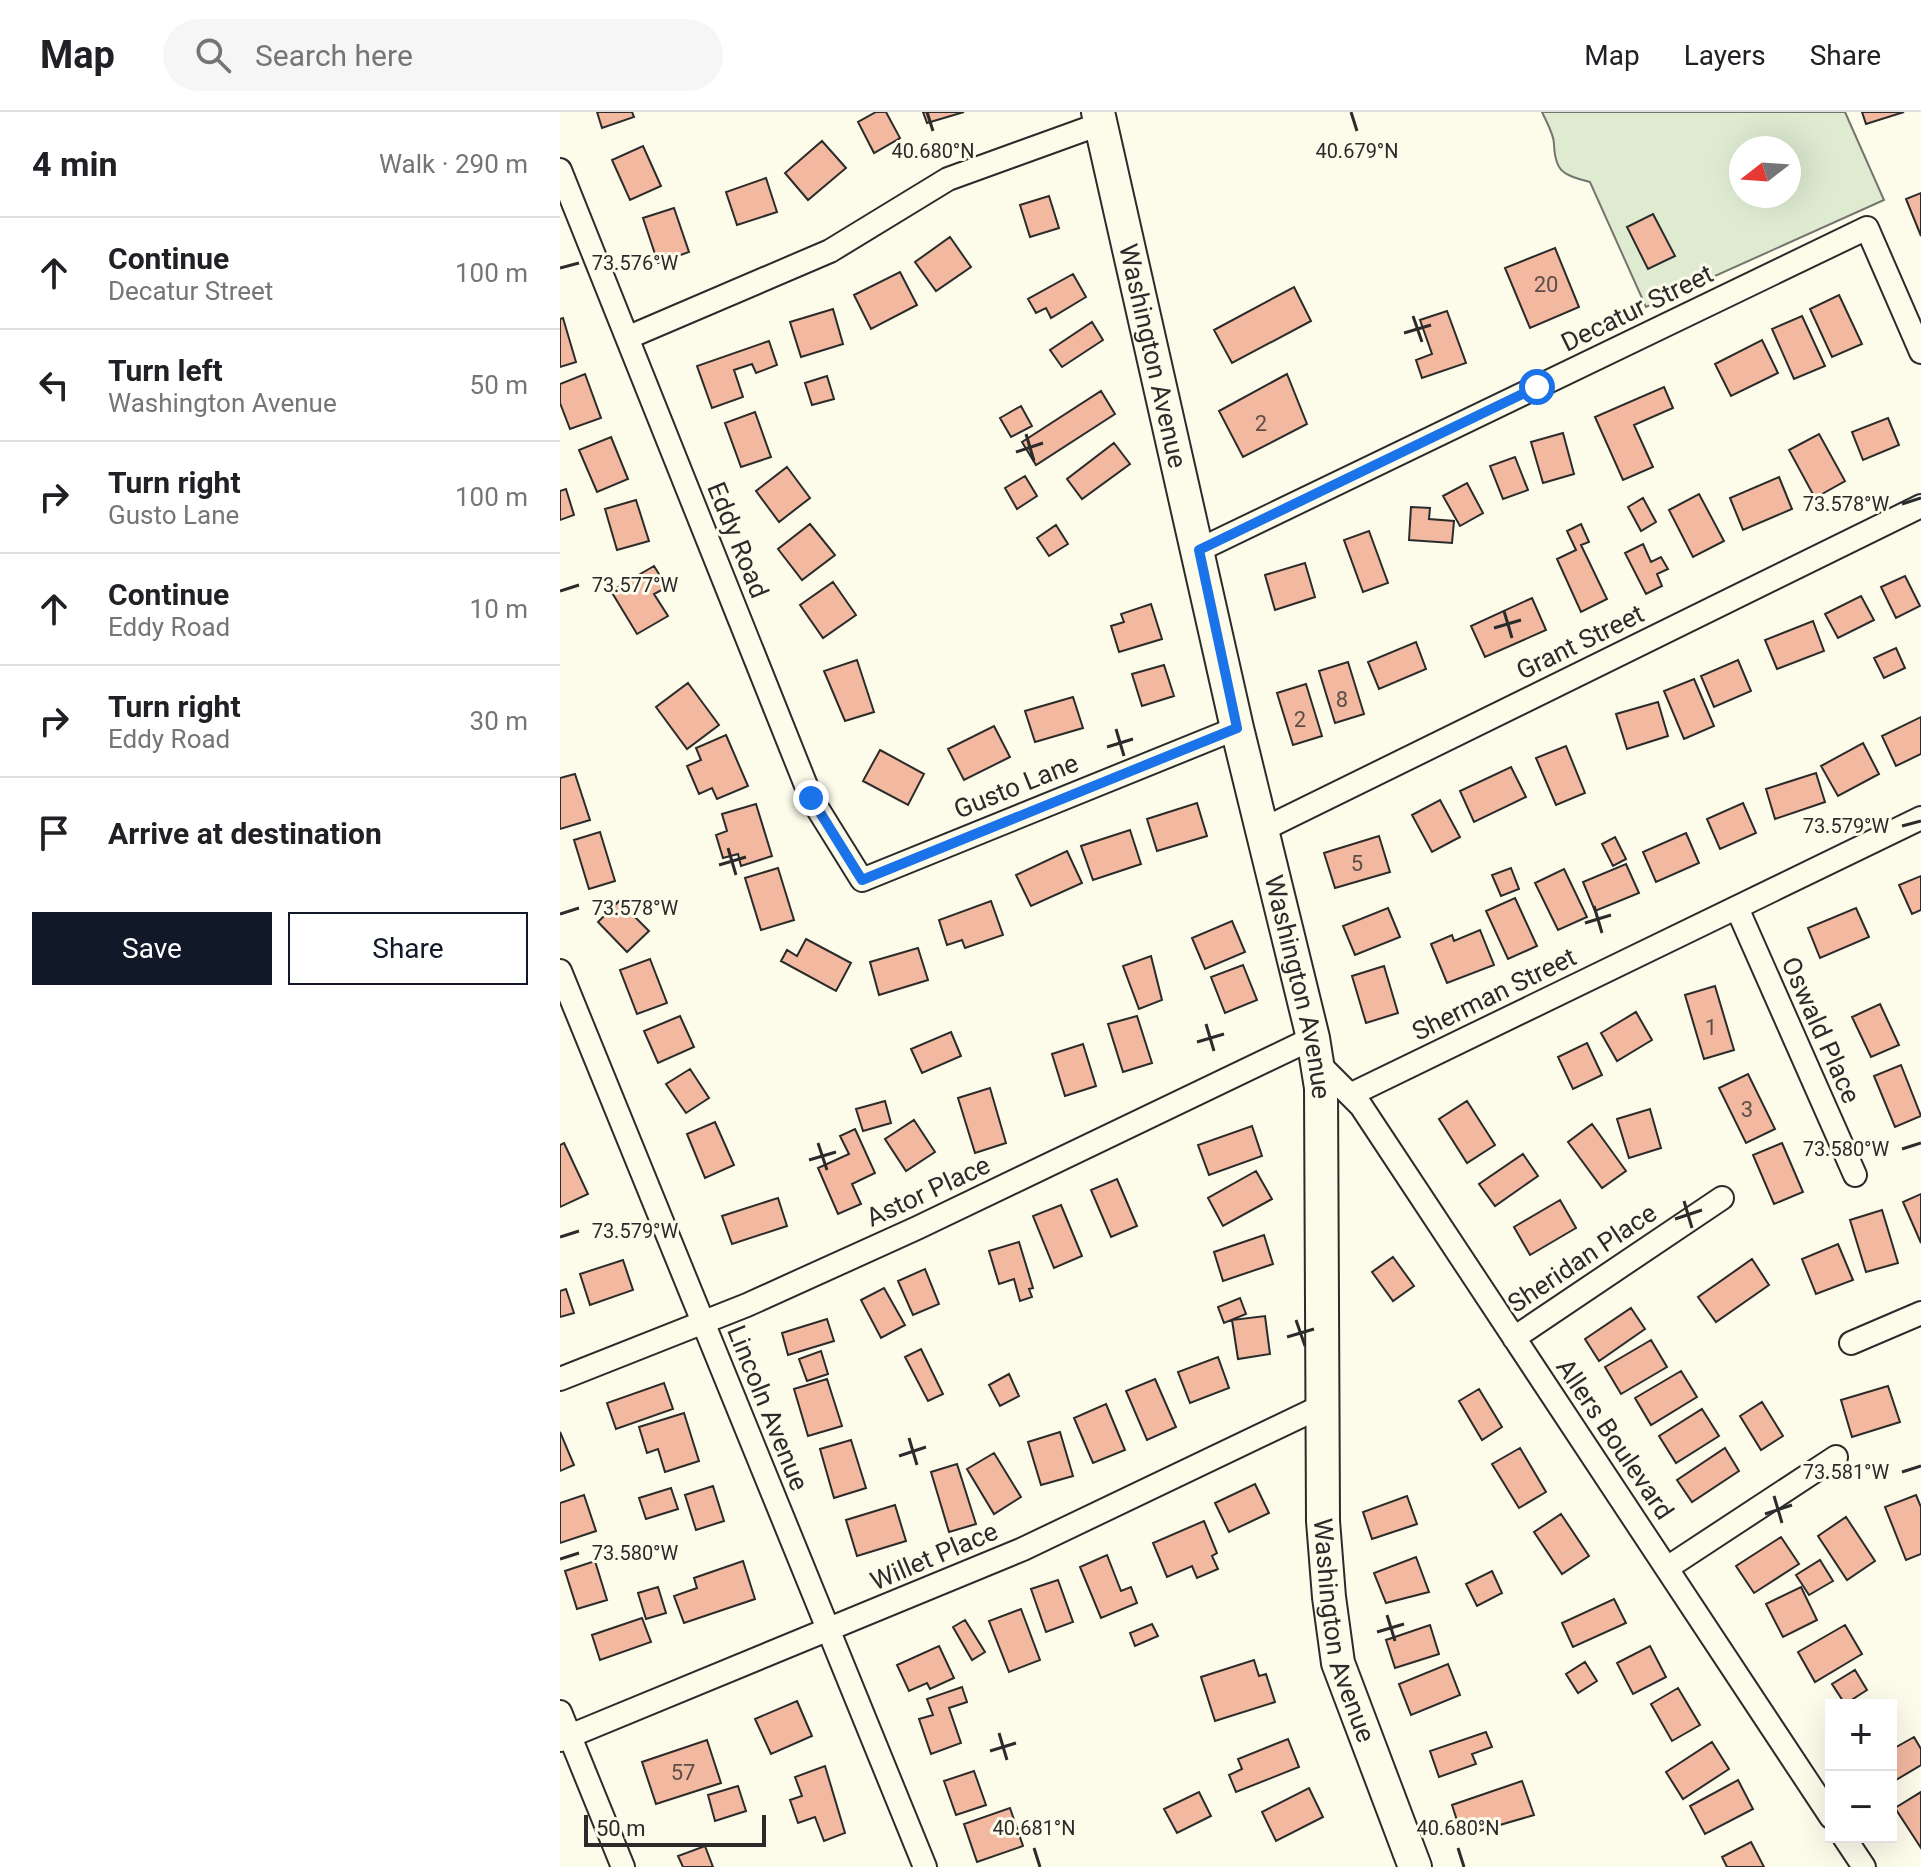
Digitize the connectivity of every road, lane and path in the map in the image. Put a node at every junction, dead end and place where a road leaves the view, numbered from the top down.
1 (1099, 118) edge
2 (560, 170) edge
3 (1914, 314) edge
4 (629, 337) junction
5 (1921, 352) edge
6 (1921, 506) edge
7 (1199, 550) junction
8 (1237, 728) junction
9 (1921, 818) edge
10 (1264, 829) junction
11 (905, 862) joint
12 (1737, 908) junction
13 (560, 971) edge
14 (1315, 1050) junction
15 (1350, 1095) junction
16 (1855, 1175) dead end
17 (1722, 1198) dead end
18 (1921, 1313) edge
19 (702, 1321) junction
20 (1514, 1338) junction
21 (1851, 1343) dead end
22 (560, 1379) edge
23 (1322, 1406) junction
24 (1836, 1457) dead end
25 (1667, 1568) junction
26 (828, 1631) junction
27 (560, 1712) edge
28 (565, 1738) edge
29 (1825, 1808) edge
30 (1848, 1843) edge
31 (623, 1867) edge
32 (925, 1867) edge
33 (1415, 1867) edge
34 (1864, 1867) edge

1 - 4 street
1 - 7 street, Washington Avenue
2 - 4 street, Eddy Road
3 - 5 street
3 - 7 street, Decatur Street
4 - 11 street, Eddy Road
6 - 10 street, Grant Street
7 - 8 street, Washington Avenue
8 - 10 street, Washington Avenue
8 - 11 street, Gusto Lane
9 - 12 street, Sherman Street
10 - 14 street, Washington Avenue
12 - 15 street, Sherman Street
12 - 16 street, Oswald Place
13 - 19 street, Lincoln Avenue
14 - 15 street
14 - 19 street, Astor Place
14 - 23 street, Washington Avenue
15 - 20 street, Allers Boulevard
17 - 20 street, Sheridan Place
18 - 21 street
19 - 22 street, Astor Place
19 - 26 street, Lincoln Avenue
20 - 25 street, Allers Boulevard
23 - 26 street, Willet Place
23 - 33 street, Washington Avenue
24 - 25 street
25 - 29 street, Allers Boulevard
26 - 28 street, Willet Place
26 - 32 street, Lincoln Avenue
27 - 28 street
28 - 31 street
30 - 34 street

